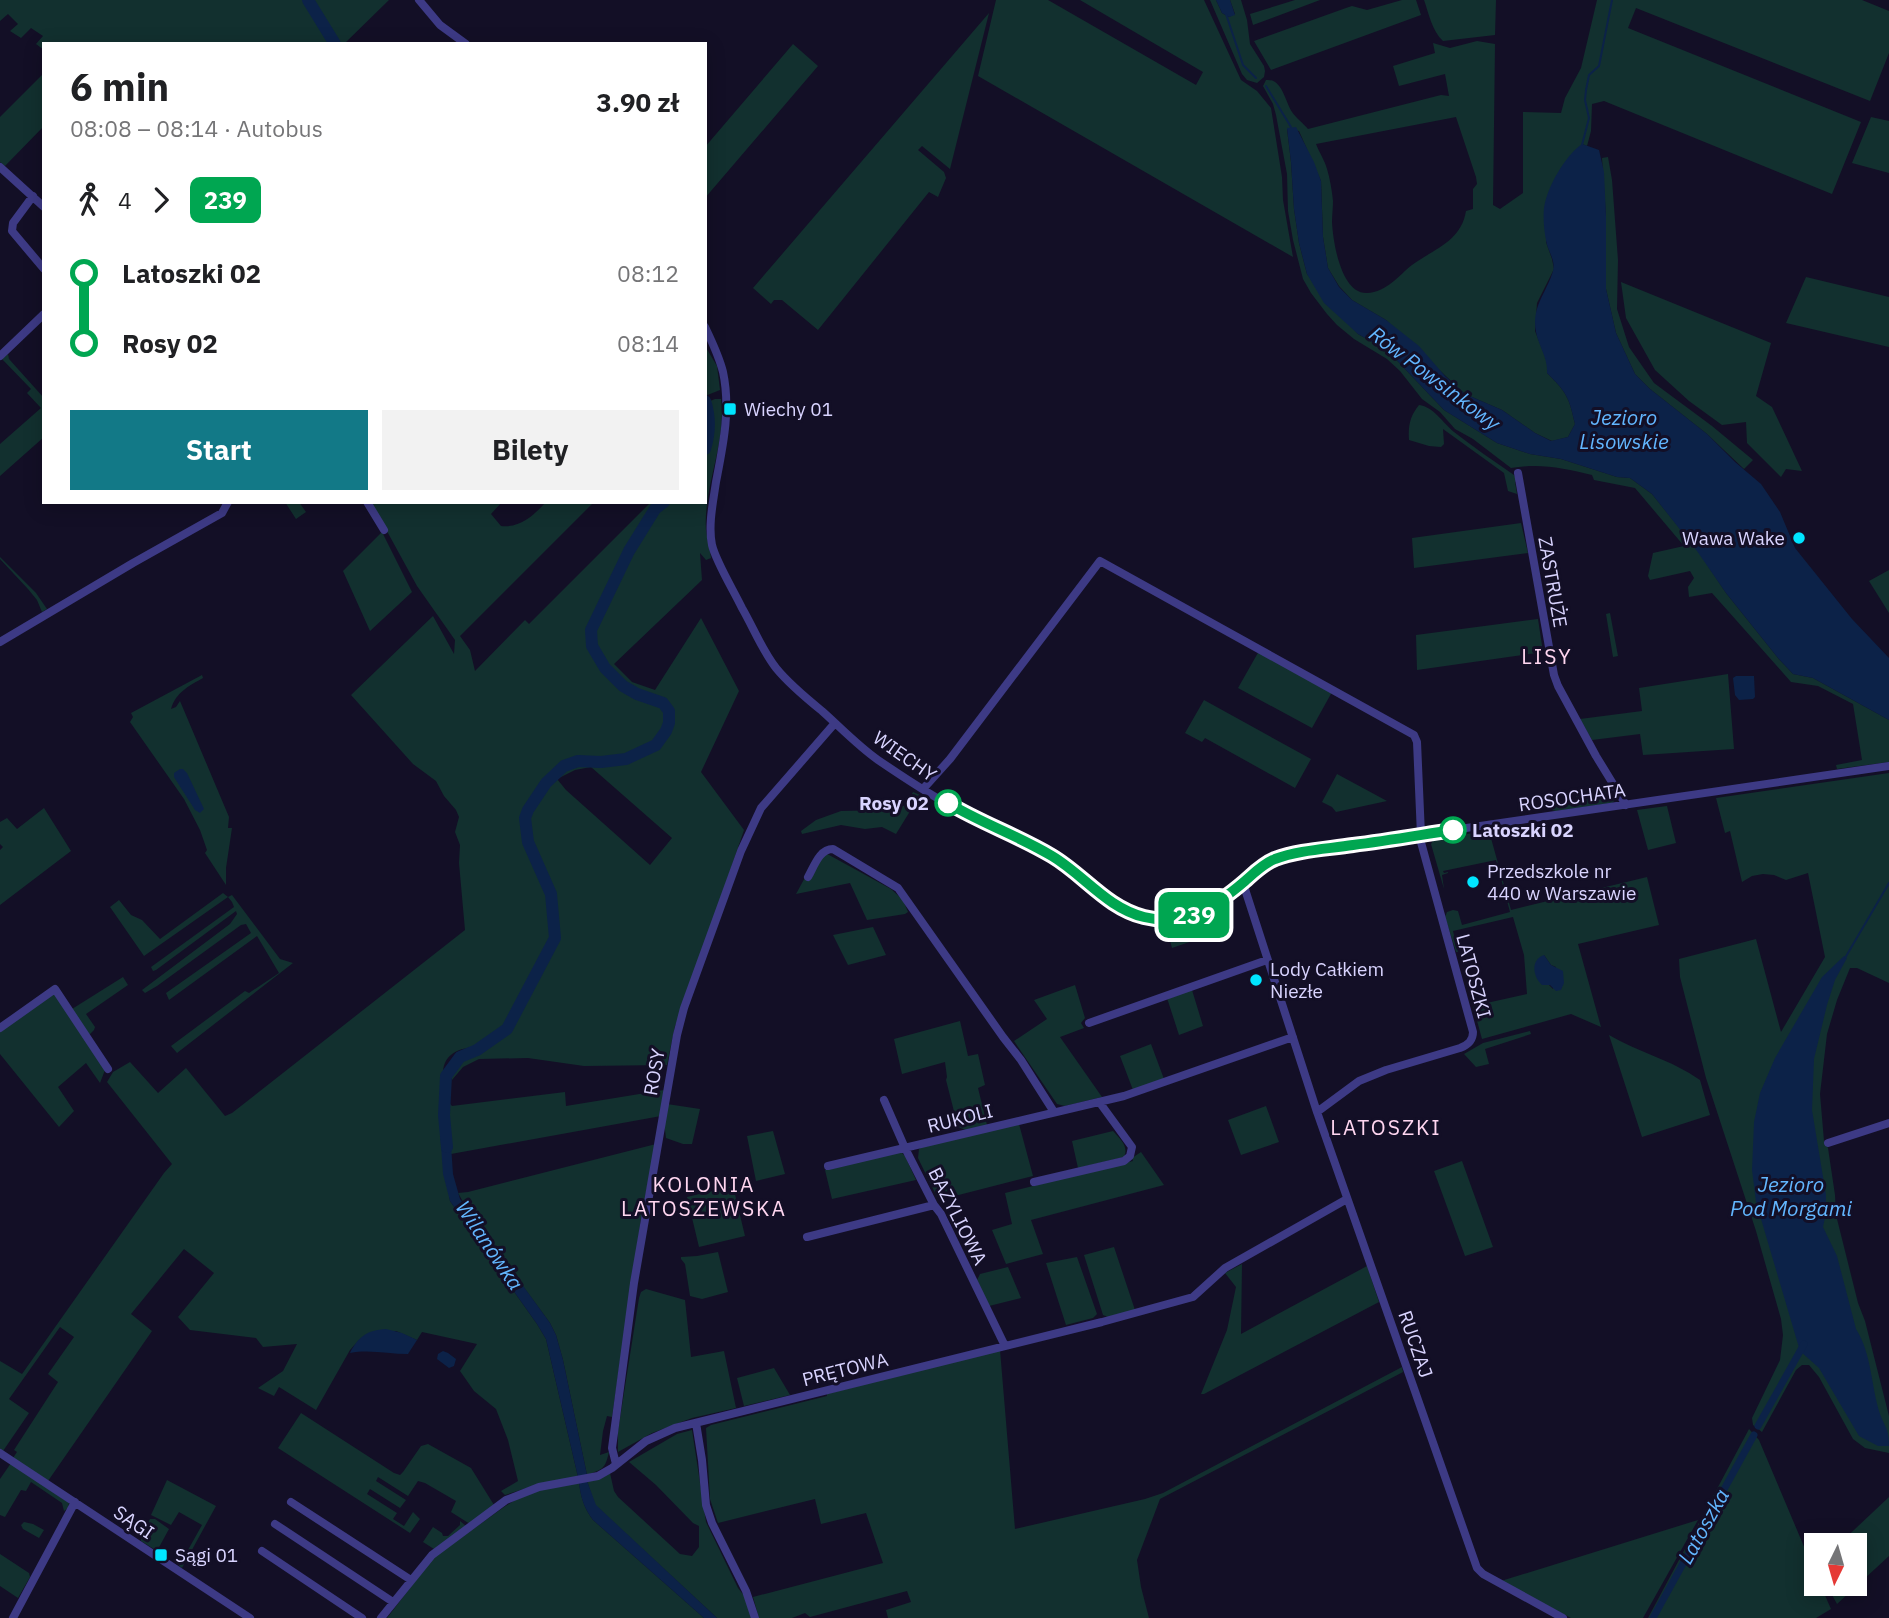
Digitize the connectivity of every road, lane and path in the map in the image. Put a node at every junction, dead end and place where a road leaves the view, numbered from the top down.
1 (419, 0) edge
2 (464, 42) edge
3 (0, 167) edge
4 (33, 196) junction
5 (42, 205) edge
6 (42, 267) edge
7 (42, 316) edge
8 (707, 332) edge
9 (0, 356) edge
10 (1518, 473) dead end
11 (227, 504) edge
12 (368, 504) edge
13 (384, 530) dead end
14 (0, 642) edge
15 (835, 723) junction
16 (1889, 766) edge
17 (923, 789) junction
18 (1626, 804) junction
19 (1420, 835) junction
20 (1261, 867) joint
21 (808, 877) dead end
22 (1243, 883) junction
23 (1267, 960) junction
24 (1089, 1023) dead end
25 (0, 1028) edge
26 (1293, 1037) junction
27 (108, 1069) dead end
28 (884, 1100) dead end
29 (1100, 1103) junction
30 (1054, 1112) junction
31 (1317, 1112) junction
32 (1889, 1124) edge
33 (1828, 1143) dead end
34 (905, 1148) junction
35 (828, 1166) dead end
36 (1034, 1182) dead end
37 (1347, 1199) junction
38 (934, 1205) junction
39 (807, 1237) dead end
40 (1005, 1346) junction
41 (696, 1423) junction
42 (0, 1453) edge
43 (616, 1464) junction
44 (75, 1502) junction
45 (291, 1502) dead end
46 (275, 1524) dead end
47 (262, 1551) dead end
48 (411, 1580) junction
49 (393, 1602) junction
50 (13, 1618) edge
51 (250, 1618) edge
52 (362, 1618) edge
53 (381, 1618) edge
54 (755, 1618) edge
55 (1563, 1618) edge

1 - 2 street
3 - 4 street
4 - 5 street
4 - 6 street
7 - 9 street
8 - 15 street, WIECHY
10 - 18 street, ZASTRUŻE
11 - 14 street
12 - 13 street
15 - 17 street, WIECHY
15 - 43 street, ROSY
16 - 18 street, ROSOCHATA
17 - 19 street
17 - 22 street, WIECHY
18 - 19 street, ROSOCHATA
19 - 20 street, ROSOCHATA
19 - 31 street, LATOSZKI
20 - 22 street, WIECHY
21 - 30 street
22 - 23 street, RUCZAJ
23 - 24 street
23 - 26 street, RUCZAJ
25 - 27 street
26 - 29 street
26 - 31 street, RUCZAJ
28 - 34 street, BAZYLIOWA
29 - 30 street, RUKOLI
29 - 36 street
30 - 34 street, RUKOLI
31 - 37 street, RUCZAJ
32 - 33 street
34 - 35 street, RUKOLI
34 - 38 street, BAZYLIOWA
37 - 40 street, PRĘTOWA
37 - 55 street, RUCZAJ
38 - 39 street
38 - 40 street, BAZYLIOWA
40 - 41 street, PRĘTOWA
41 - 43 street, PRĘTOWA
41 - 54 street
42 - 44 street, SĄGI
43 - 48 street, PRĘTOWA
44 - 50 street
44 - 51 street, SĄGI
45 - 48 street
46 - 49 street
47 - 52 street
48 - 49 street, PRĘTOWA
49 - 53 street, PRĘTOWA

